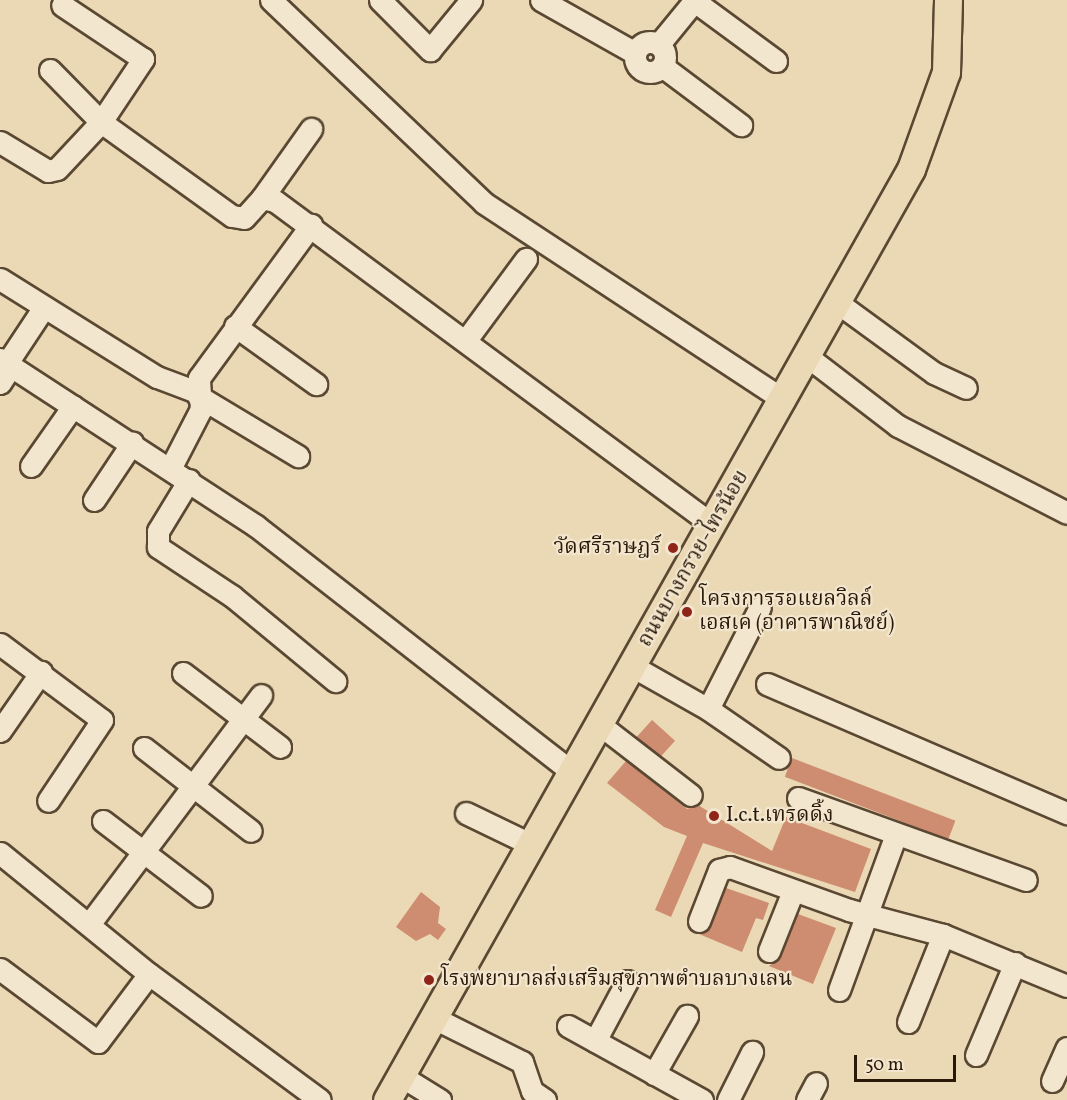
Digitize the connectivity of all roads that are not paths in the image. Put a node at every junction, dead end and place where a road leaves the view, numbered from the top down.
1 (271, 0) edge
2 (380, 0) edge
3 (471, 0) edge
4 (541, 0) edge
5 (694, 0) edge
6 (948, 0) edge
7 (77, 6) edge
8 (659, 45) junction
9 (635, 52) junction
10 (776, 61) dead end
11 (662, 66) junction
12 (50, 70) dead end
13 (101, 122) junction
14 (741, 125) dead end
15 (311, 129) dead end
16 (0, 142) edge
17 (262, 198) junction
18 (311, 225) junction
19 (526, 259) dead end
20 (0, 279) edge
21 (838, 303) junction
22 (44, 307) junction
23 (235, 326) junction
24 (466, 340) junction
25 (808, 357) junction
26 (5, 368) edge
27 (316, 384) dead end
28 (966, 388) dead end
29 (197, 394) junction
30 (784, 400) junction
31 (73, 406) junction
32 (132, 443) junction
33 (298, 456) dead end
34 (31, 466) dead end
35 (171, 467) junction
36 (189, 480) junction
37 (94, 500) dead end
38 (1067, 513) edge
39 (713, 525) junction
40 (760, 608) dead end
41 (0, 644) edge
42 (632, 666) junction
43 (41, 672) junction
44 (183, 673) dead end
45 (335, 681) dead end
46 (767, 684) dead end
47 (261, 695) dead end
48 (708, 709) junction
49 (243, 720) junction
50 (599, 723) junction
51 (0, 731) edge
52 (280, 747) dead end
53 (144, 748) dead end
54 (779, 758) dead end
55 (571, 771) junction
56 (193, 786) junction
57 (690, 795) dead end
58 (798, 798) dead end
59 (48, 801) dead end
60 (466, 813) dead end
61 (1067, 813) edge
62 (103, 821) dead end
63 (251, 831) dead end
64 (896, 834) junction
65 (530, 844) junction
66 (143, 852) junction
67 (0, 853) edge
68 (1026, 880) dead end
69 (793, 891) junction
70 (201, 896) dead end
71 (868, 914) junction
72 (699, 921) dead end
73 (90, 923) junction
74 (943, 935) junction
75 (769, 951) dead end
76 (1015, 963) junction
77 (0, 969) edge
78 (149, 974) junction
79 (627, 981) dead end
80 (1067, 986) edge
81 (838, 990) dead end
82 (687, 1016) dead end
83 (432, 1017) junction
84 (908, 1022) dead end
85 (568, 1026) dead end
86 (595, 1041) junction
87 (1067, 1048) edge
88 (752, 1052) dead end
89 (976, 1055) dead end
90 (654, 1074) junction
91 (401, 1076) junction
92 (1052, 1081) dead end
93 (534, 1097) edge
94 (320, 1100) edge
95 (387, 1100) edge
96 (440, 1100) edge
97 (702, 1100) edge
98 (728, 1100) edge

1 - 30 street
2 - 3 street
4 - 9 street
5 - 8 street
5 - 10 street
6 - 21 main road, ถนนบางกรวย-ไทรน้อย
7 - 13 street
8 - 9 street
8 - 11 street
9 - 11 street
11 - 14 street
12 - 13 street
13 - 16 street
13 - 17 street
15 - 17 street
17 - 18 street
18 - 23 street
18 - 24 street
19 - 24 street
20 - 22 street
21 - 25 main road, ถนนบางกรวย-ไทรน้อย
21 - 28 street
22 - 26 street
22 - 29 street
23 - 27 street
23 - 29 street
24 - 39 street
25 - 30 main road, ถนนบางกรวย-ไทรน้อย
25 - 38 street
26 - 31 street
29 - 33 street
29 - 35 street
30 - 39 main road, ถนนบางกรวย-ไทรน้อย
31 - 32 street
31 - 34 street
32 - 35 street
32 - 37 street
35 - 36 street
36 - 45 street
36 - 55 street
39 - 42 main road, ถนนบางกรวย-ไทรน้อย
40 - 48 street
41 - 43 street
42 - 48 street
42 - 50 main road, ถนนบางกรวย-ไทรน้อย
43 - 51 street
43 - 59 street
44 - 49 street
46 - 61 street
47 - 49 street
48 - 54 street
49 - 52 street
49 - 56 street
50 - 55 main road, ถนนบางกรวย-ไทรน้อย
50 - 57 street
53 - 56 street
55 - 65 main road, ถนนบางกรวย-ไทรน้อย
56 - 63 street
56 - 66 street
58 - 64 street
60 - 65 street
62 - 66 street
64 - 68 street
64 - 71 street
65 - 83 main road, ถนนบางกรวย-ไทรน้อย
66 - 70 street
66 - 73 street
67 - 73 street
69 - 71 street
69 - 72 street
69 - 75 street
71 - 74 street
71 - 81 street
73 - 78 street
74 - 76 street
74 - 84 street
76 - 80 street
76 - 89 street
77 - 78 street
78 - 94 street
79 - 86 street
82 - 90 street
83 - 91 main road, ถนนบางกรวย-ไทรน้อย
83 - 93 street
85 - 86 street
86 - 90 street
87 - 92 street
88 - 98 street
90 - 97 street
91 - 95 main road, ถนนบางกรวย-ไทรน้อย
91 - 96 street

